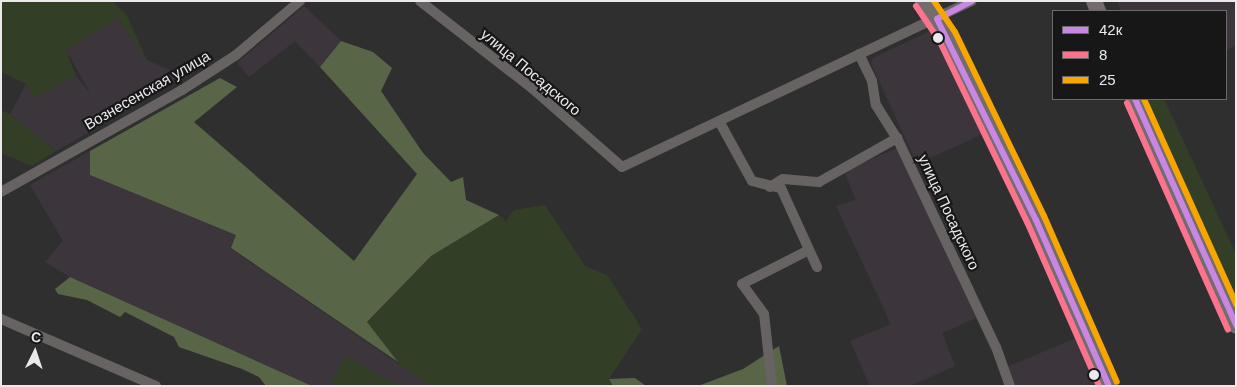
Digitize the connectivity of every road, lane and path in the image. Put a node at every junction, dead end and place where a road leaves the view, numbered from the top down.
1 (300, 1) edge
2 (420, 1) edge
3 (923, 1) edge
4 (972, 1) edge
5 (937, 19) junction
6 (859, 54) junction
7 (1135, 100) edge
8 (719, 122) junction
9 (897, 138) junction
10 (770, 187) junction
11 (1, 192) edge
12 (809, 250) junction
13 (817, 267) dead end
14 (1, 319) edge
15 (1236, 326) edge
16 (144, 383) edge
17 (156, 386) edge
18 (772, 386) edge
19 (1010, 386) edge
20 (1109, 386) edge

1 - 11 street, Вознесенская улица
2 - 8 street, улица Посадского
3 - 5 main road
4 - 5 street
5 - 6 street
5 - 20 main road
6 - 8 street
6 - 9 street, улица Посадского
7 - 15 main road
8 - 10 street
9 - 10 street
9 - 19 street, улица Посадского
10 - 12 street
12 - 13 street
12 - 18 street
14 - 16 street
16 - 17 street

